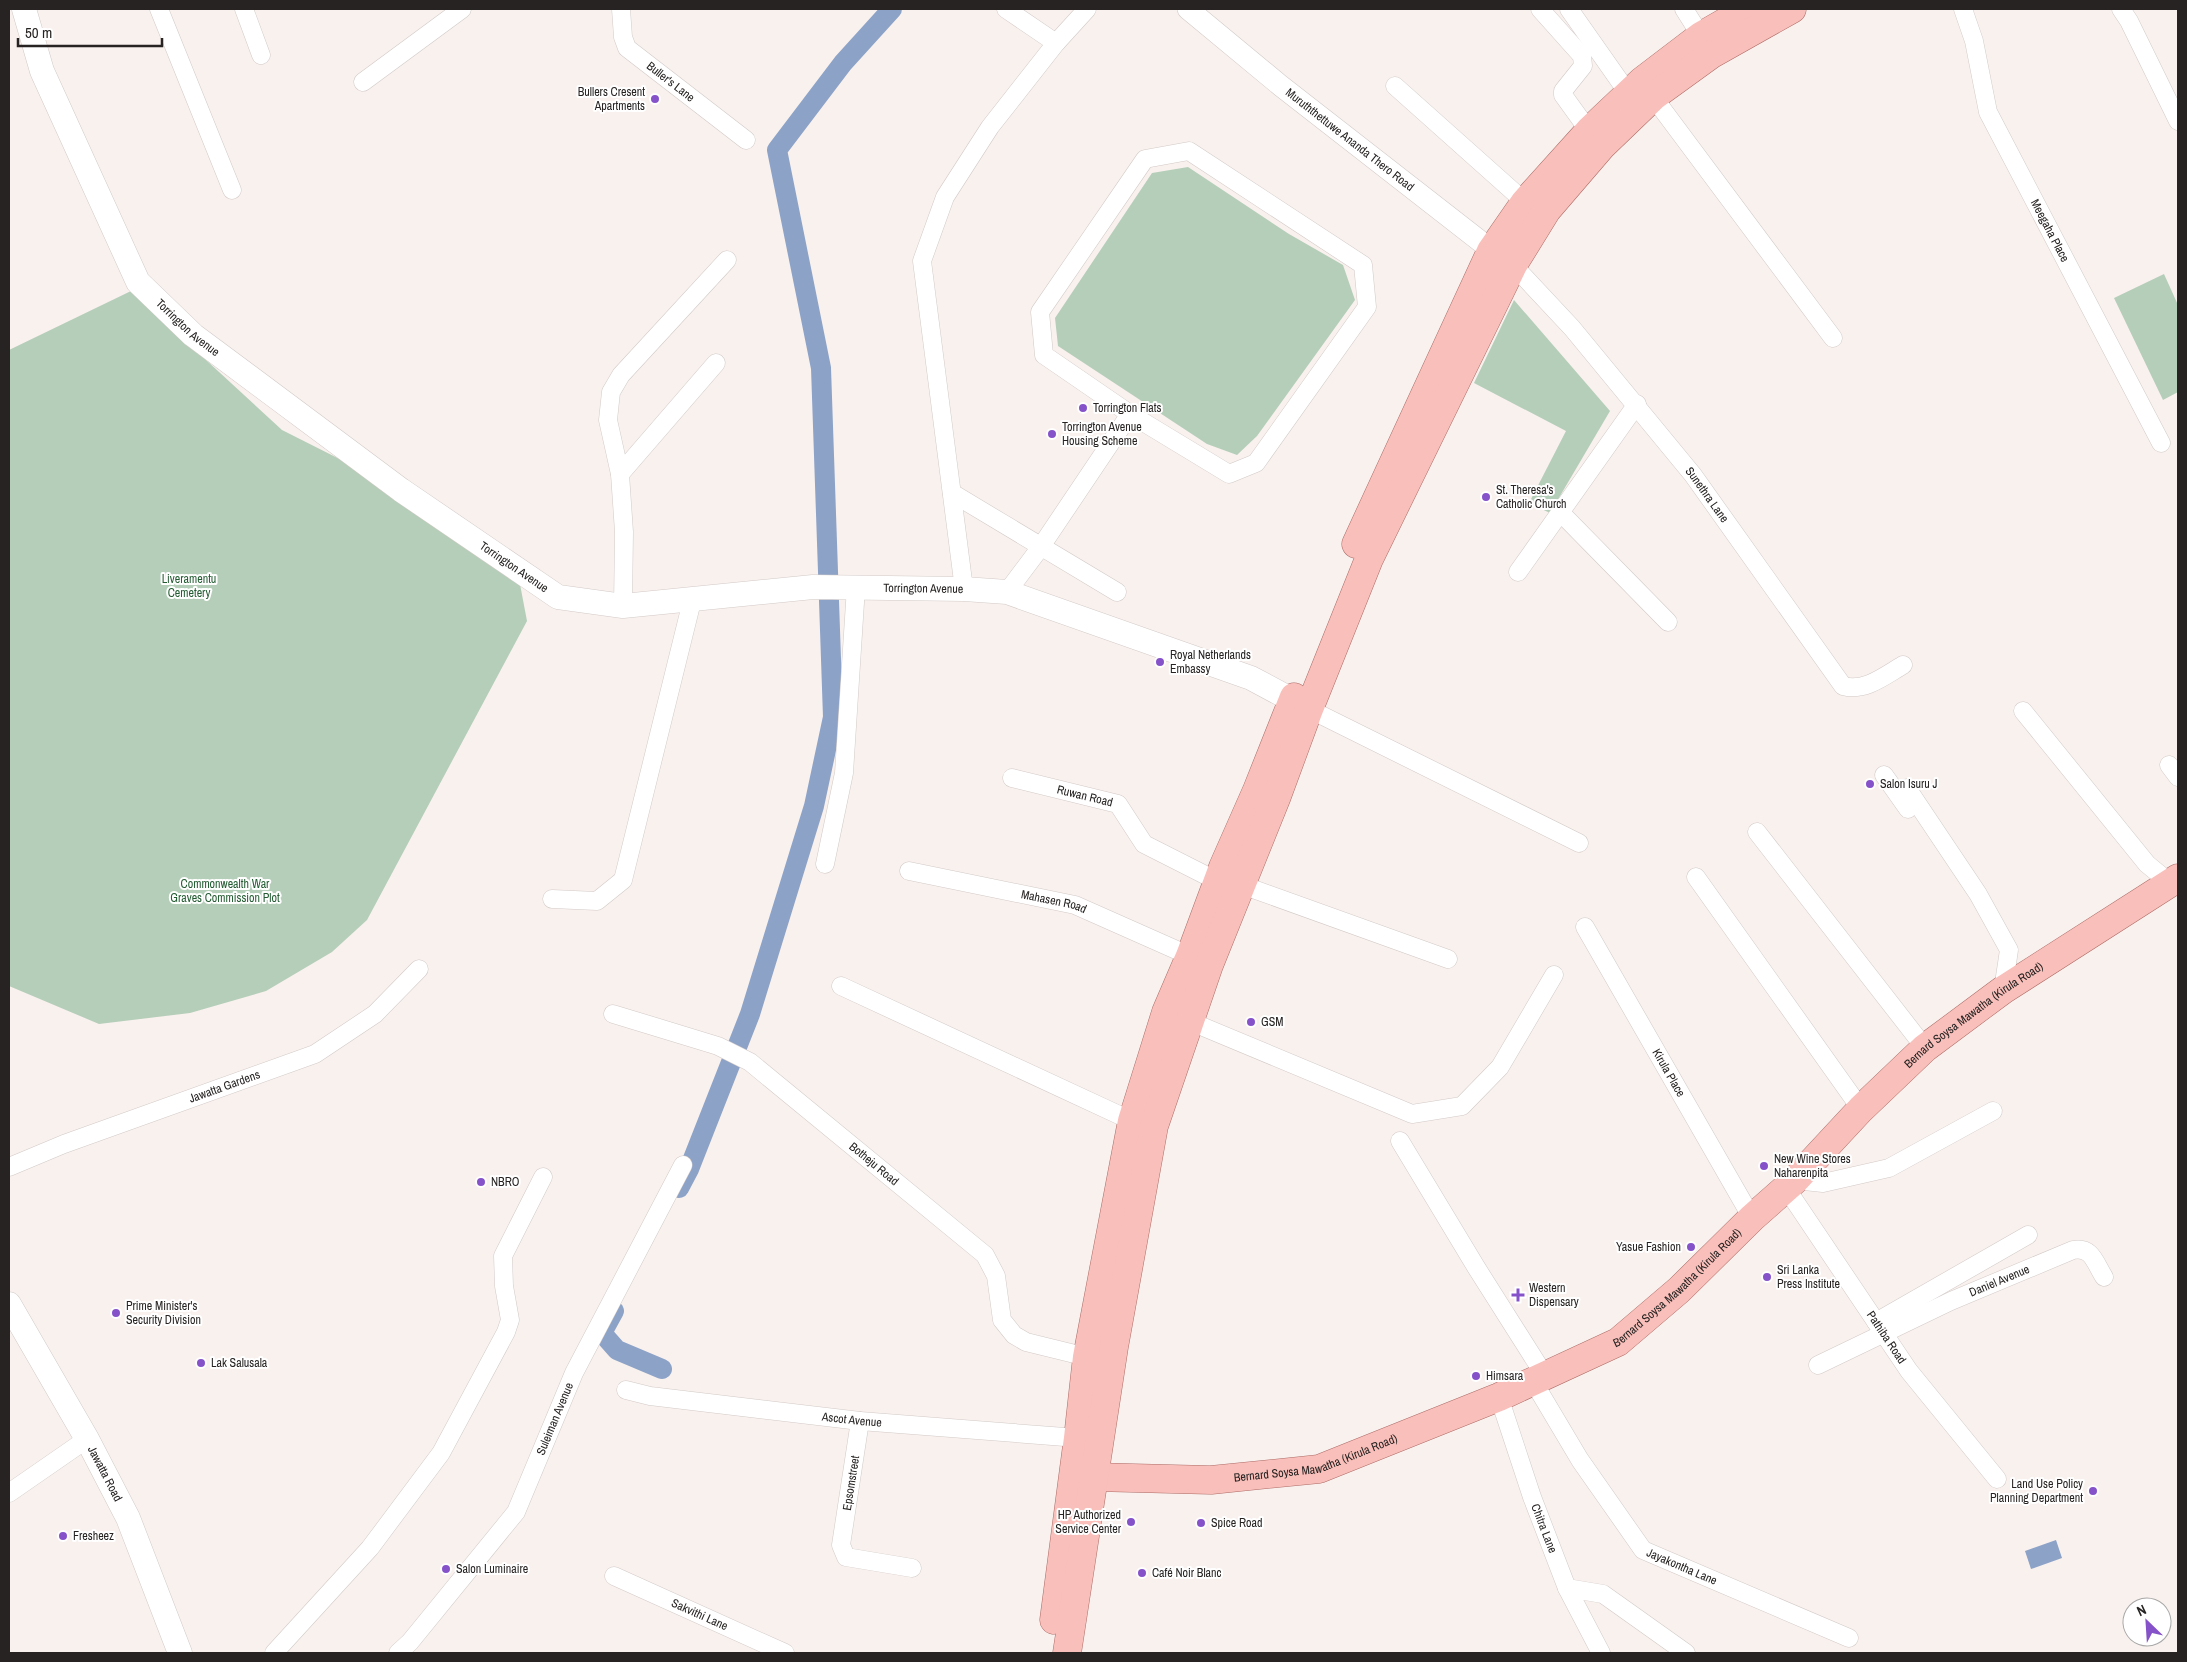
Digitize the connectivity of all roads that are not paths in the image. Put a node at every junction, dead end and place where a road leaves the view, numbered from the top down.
1 (24, 9) edge
2 (159, 9) edge
3 (244, 9) edge
4 (462, 9) edge
5 (622, 9) edge
6 (1006, 9) edge
7 (1086, 9) edge
8 (1188, 9) edge
9 (1540, 9) edge
10 (1569, 9) edge
11 (1684, 9) edge
12 (1748, 9) edge
13 (1792, 9) edge
14 (1963, 9) edge
15 (2121, 9) edge
16 (1056, 43) junction
17 (1706, 45) junction
18 (261, 55) dead end
19 (363, 82) dead end
20 (1395, 86) dead end
21 (1641, 90) junction
22 (2178, 121) edge
23 (1589, 131) junction
24 (746, 140) dead end
25 (232, 190) dead end
26 (1525, 202) junction
27 (1502, 258) junction
28 (727, 260) dead end
29 (1833, 338) dead end
30 (716, 363) dead end
31 (1636, 404) junction
32 (1130, 414) junction
33 (2161, 442) dead end
34 (620, 474) junction
35 (952, 493) junction
36 (1560, 512) junction
37 (1040, 548) junction
38 (1518, 572) dead end
39 (856, 587) junction
40 (964, 589) junction
41 (1008, 592) junction
42 (1117, 592) dead end
43 (692, 601) junction
44 (623, 606) junction
45 (1668, 622) dead end
46 (1903, 665) dead end
47 (1301, 705) junction
48 (2024, 711) dead end
49 (1884, 775) dead end
50 (1012, 778) dead end
51 (1906, 788) dead end
52 (1758, 832) dead end
53 (1579, 843) dead end
54 (826, 864) dead end
55 (909, 871) dead end
56 (1696, 877) dead end
57 (2174, 880) edge
58 (1229, 883) junction
59 (552, 899) dead end
60 (1997, 924) junction
61 (1585, 927) dead end
62 (1190, 956) junction
63 (1448, 959) dead end
64 (419, 969) dead end
65 (1554, 975) dead end
66 (841, 986) dead end
67 (2003, 990) junction
68 (612, 1014) dead end
69 (1189, 1021) junction
70 (1925, 1048) junction
71 (1861, 1109) junction
72 (1993, 1111) dead end
73 (1132, 1121) junction
74 (1400, 1141) dead end
75 (683, 1165) dead end
76 (9, 1167) edge
77 (543, 1177) dead end
78 (1790, 1184) junction
79 (1752, 1218) junction
80 (2028, 1235) dead end
81 (2104, 1277) dead end
82 (9, 1304) edge
83 (1880, 1328) junction
84 (1087, 1357) junction
85 (1818, 1365) dead end
86 (1539, 1378) junction
87 (626, 1390) dead end
88 (1499, 1397) junction
89 (860, 1421) junction
90 (1078, 1438) junction
91 (87, 1439) junction
92 (1083, 1475) junction
93 (1997, 1479) dead end
94 (9, 1493) edge
95 (912, 1568) dead end
96 (614, 1576) dead end
97 (1568, 1588) junction
98 (1849, 1638) dead end
99 (180, 1653) edge
100 (274, 1653) edge
101 (398, 1653) edge
102 (785, 1653) edge
103 (1048, 1653) edge
104 (1067, 1653) edge
105 (1601, 1653) edge
106 (1686, 1653) edge

1 - 44 main road, Torrington Avenue
2 - 25 street
3 - 18 street
4 - 19 street
5 - 24 street, Buller's Lane
6 - 16 street
7 - 16 street
8 - 27 street, Muruththettuwe Ananda Thero Road
9 - 23 street
10 - 21 street
11 - 17 street
12 - 17 main road
13 - 17 main road
14 - 33 street, Meegaha Place
15 - 22 street
16 - 35 street
17 - 21 main road
20 - 26 street
21 - 23 main road
21 - 27 main road
21 - 29 street
23 - 26 main road
26 - 27 main road
27 - 31 street, Sunethra Lane
27 - 47 main road
28 - 34 street
30 - 34 street
31 - 36 street
31 - 46 street, Sunethra Lane
32 - 32 street
32 - 37 street
34 - 44 street
35 - 37 street
35 - 40 street
36 - 38 street
36 - 45 street
37 - 41 street
37 - 42 street
39 - 40 main road, Torrington Avenue
39 - 43 main road, Torrington Avenue
39 - 54 street
40 - 41 main road, Torrington Avenue
41 - 47 main road, Torrington Avenue
43 - 44 main road, Torrington Avenue
43 - 59 street
47 - 53 street
47 - 58 main road
48 - 57 street
49 - 60 street
50 - 58 street, Ruwan Road
51 - 60 street
52 - 70 street
55 - 62 street, Mahasen Road
56 - 71 street
57 - 67 main road, Bernard Soysa Mawatha (Kirula Road)
58 - 62 main road
58 - 63 street, Ruwan Road
58 - 69 main road
60 - 67 street
61 - 79 street, Kirula Place
62 - 73 main road
64 - 76 street, Jawatta Gardens
65 - 69 street
66 - 73 street
67 - 70 main road, Bernard Soysa Mawatha (Kirula Road)
68 - 84 street, Botheju Road
69 - 92 main road
70 - 71 main road, Bernard Soysa Mawatha (Kirula Road)
71 - 78 main road, Bernard Soysa Mawatha (Kirula Road)
72 - 78 street
73 - 84 main road
74 - 86 street, Jayakontha Lane
75 - 101 street, Suleiman Avenue
77 - 100 street
78 - 79 main road, Bernard Soysa Mawatha (Kirula Road)
78 - 83 street, Pathiba Road
79 - 86 main road, Bernard Soysa Mawatha (Kirula Road)
80 - 83 street
81 - 83 street, Daniel Avenue
82 - 91 main road, Jawatta Road
83 - 85 street
83 - 93 street, Pathiba Road
84 - 90 main road
86 - 88 main road, Bernard Soysa Mawatha (Kirula Road)
86 - 98 street, Jayakontha Lane
87 - 89 street, Ascot Avenue
88 - 92 main road, Bernard Soysa Mawatha (Kirula Road)
88 - 97 street, Chitra Lane
89 - 90 street, Ascot Avenue
89 - 95 street, Epsomstreet
90 - 92 main road
91 - 94 street
91 - 99 main road, Jawatta Road
92 - 103 main road
92 - 104 main road
96 - 102 street, Sakvithi Lane
97 - 105 street, Chitra Lane
97 - 106 street

